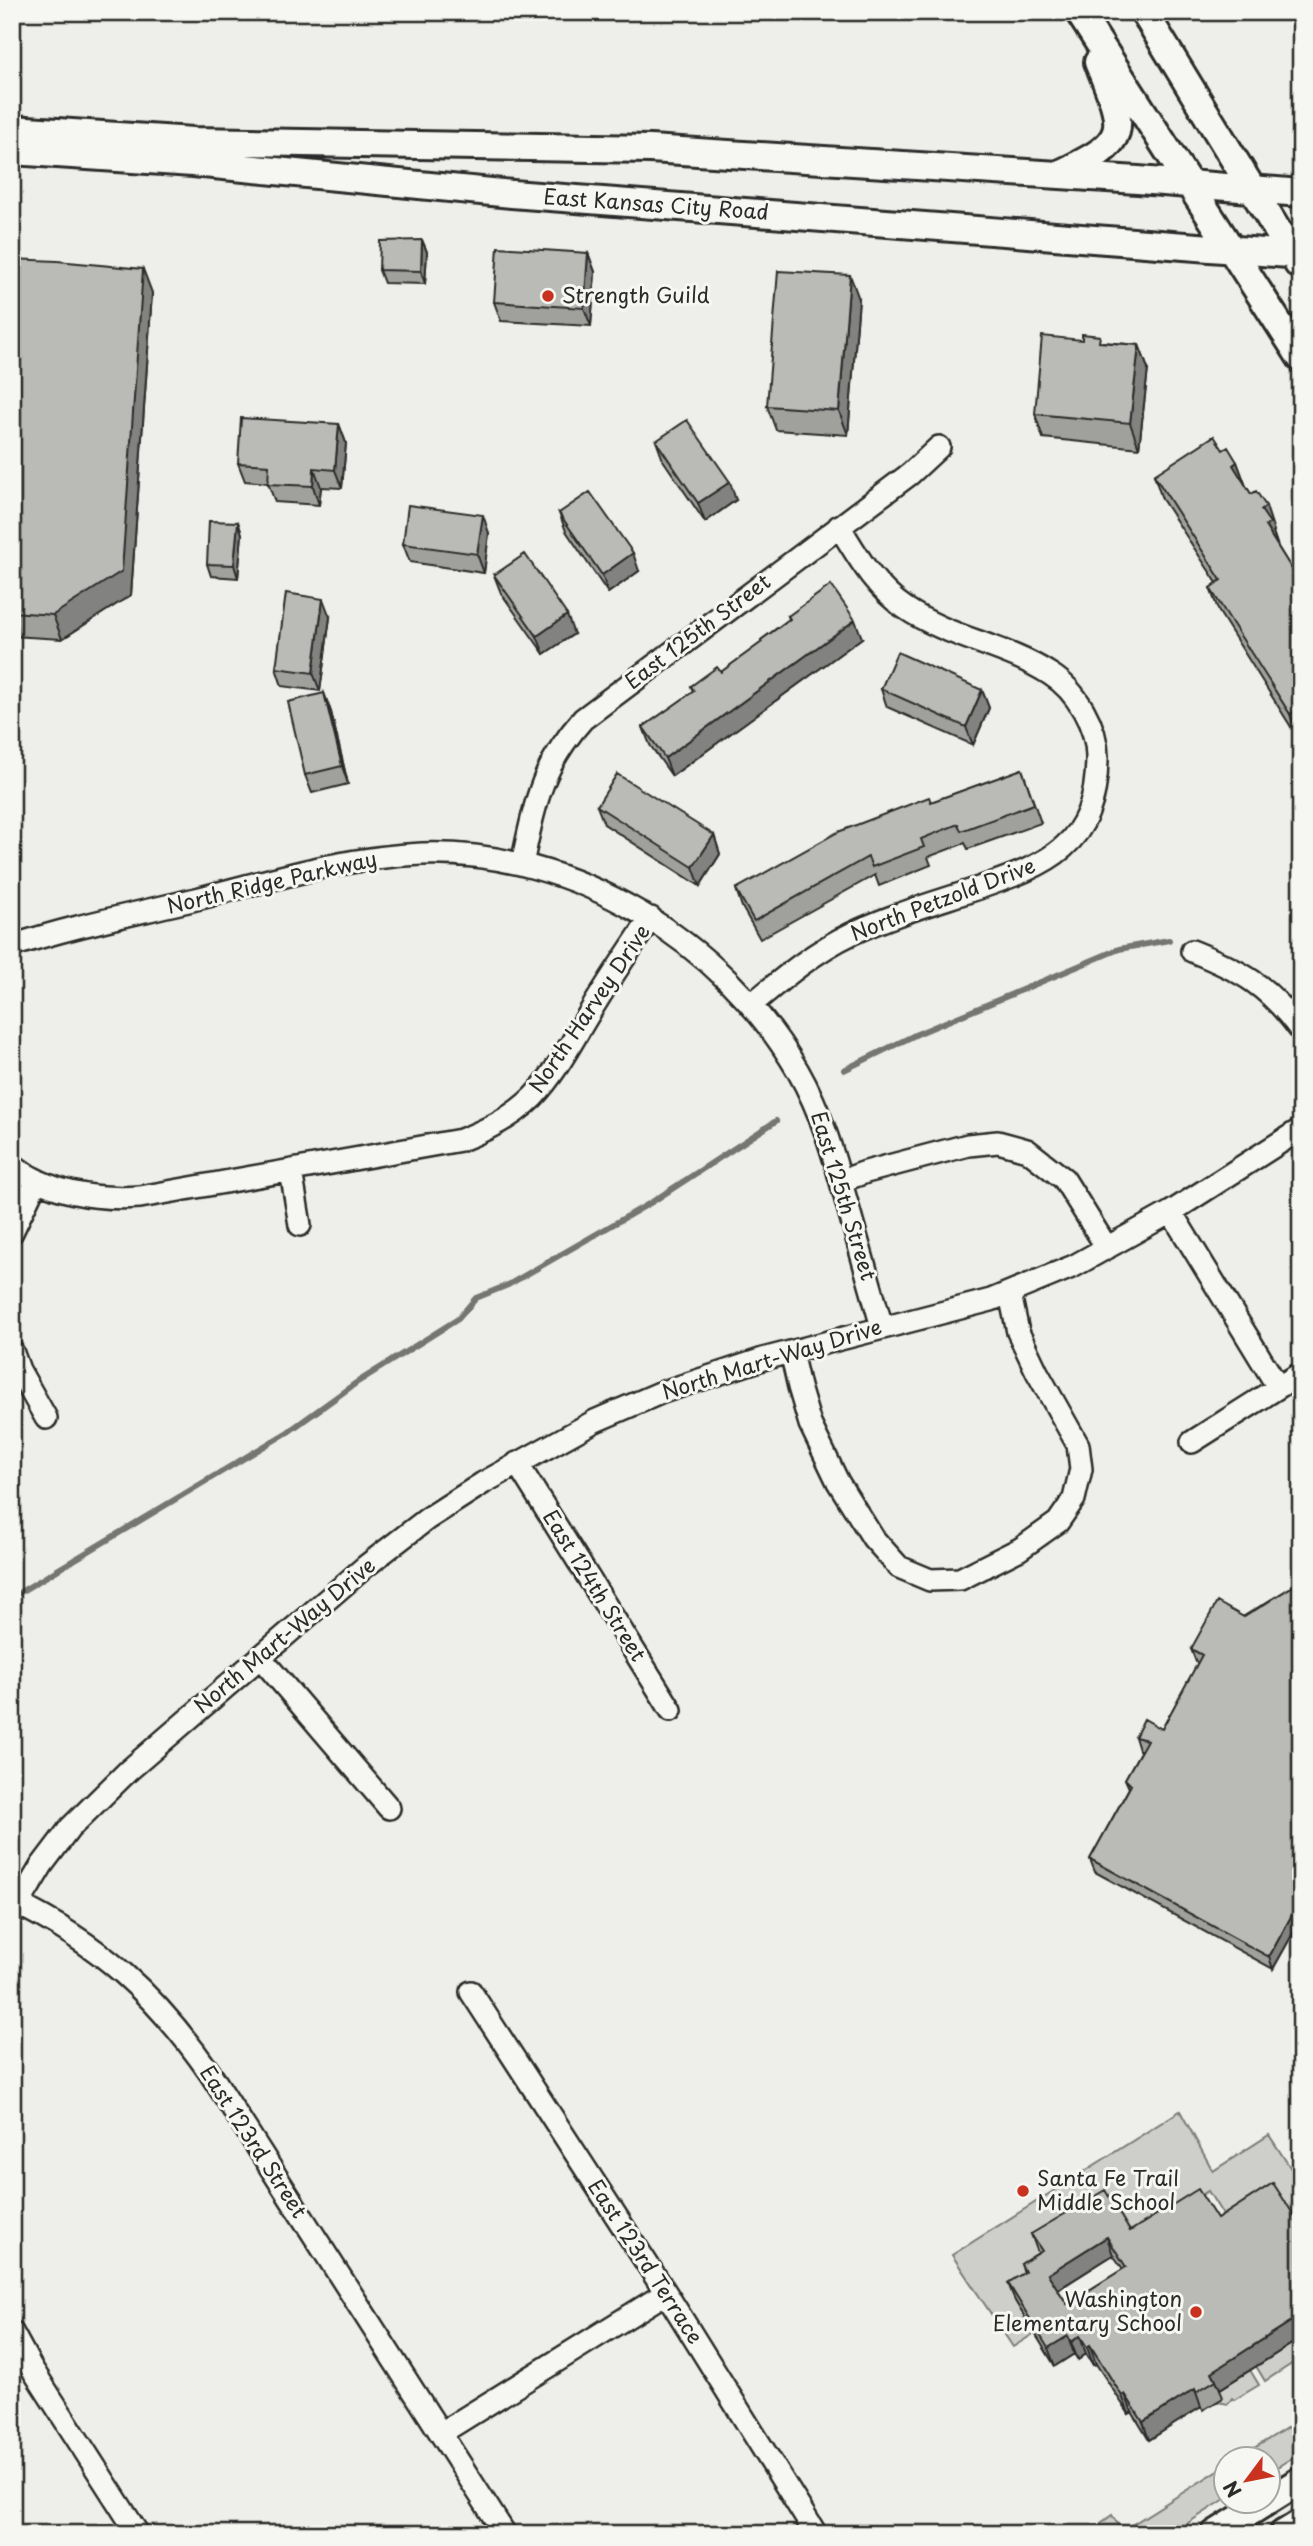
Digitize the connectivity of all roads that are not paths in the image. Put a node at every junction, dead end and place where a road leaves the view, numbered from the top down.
1 (1078, 12) edge
2 (1144, 12) edge
3 (12, 129) edge
4 (12, 151) edge
5 (1056, 175) junction
6 (1190, 185) junction
7 (1251, 189) junction
8 (1301, 193) edge
9 (1231, 249) junction
10 (1298, 259) edge
11 (1301, 358) edge
12 (939, 447) dead end
13 (839, 526) junction
14 (522, 864) junction
15 (651, 918) junction
16 (12, 946) edge
17 (1192, 951) dead end
18 (752, 1004) junction
19 (1301, 1031) edge
20 (1301, 1129) edge
21 (12, 1164) edge
22 (291, 1171) junction
23 (37, 1181) junction
24 (841, 1181) junction
25 (1171, 1212) junction
26 (300, 1225) dead end
27 (12, 1232) edge
28 (1107, 1248) junction
29 (1010, 1294) junction
30 (882, 1327) junction
31 (12, 1351) edge
32 (791, 1352) junction
33 (1301, 1373) edge
34 (1278, 1387) junction
35 (46, 1419) dead end
36 (1192, 1442) dead end
37 (517, 1463) junction
38 (260, 1657) junction
39 (671, 1710) dead end
40 (389, 1808) dead end
41 (14, 1907) edge
42 (471, 1992) dead end
43 (666, 2293) junction
44 (12, 2332) edge
45 (440, 2433) junction
46 (1301, 2480) edge
47 (1301, 2523) edge
48 (138, 2534) edge
49 (505, 2534) edge
50 (816, 2534) edge
51 (1215, 2534) edge
52 (1283, 2534) edge

1 - 5 main road
1 - 6 main road
2 - 7 main road
3 - 5 main road
4 - 9 main road, East Kansas City Road
5 - 6 main road
6 - 7 main road
6 - 9 main road
7 - 8 main road
7 - 10 main road
9 - 10 main road, East Kansas City Road
9 - 11 main road
12 - 13 street, East 125th Street
13 - 14 street, East 125th Street
13 - 18 street, North Petzold Drive
14 - 15 street, North Ridge Parkway
14 - 16 street, North Ridge Parkway
15 - 18 street, East 125th Street
15 - 22 street, North Harvey Drive
17 - 19 street
18 - 24 street, East 125th Street
20 - 25 street, North Mart-Way Drive
21 - 23 street, North Harvey Drive
22 - 23 street, North Harvey Drive
22 - 26 street
23 - 27 street
24 - 28 street
24 - 30 street, East 125th Street
25 - 28 street, North Mart-Way Drive
25 - 34 street
28 - 29 street, North Mart-Way Drive
29 - 30 street, North Mart-Way Drive
29 - 32 street
30 - 32 street, North Mart-Way Drive
31 - 35 street
32 - 37 street, North Mart-Way Drive
33 - 34 street
34 - 36 street
37 - 38 street, North Mart-Way Drive
37 - 39 street, East 124th Street
38 - 40 street
38 - 41 street, North Mart-Way Drive
41 - 45 street, East 123rd Street
42 - 43 street, East 123rd Terrace
43 - 45 street
43 - 50 street, East 123rd Terrace
44 - 48 street
45 - 49 street, East 123rd Street
46 - 51 main road
47 - 52 main road

